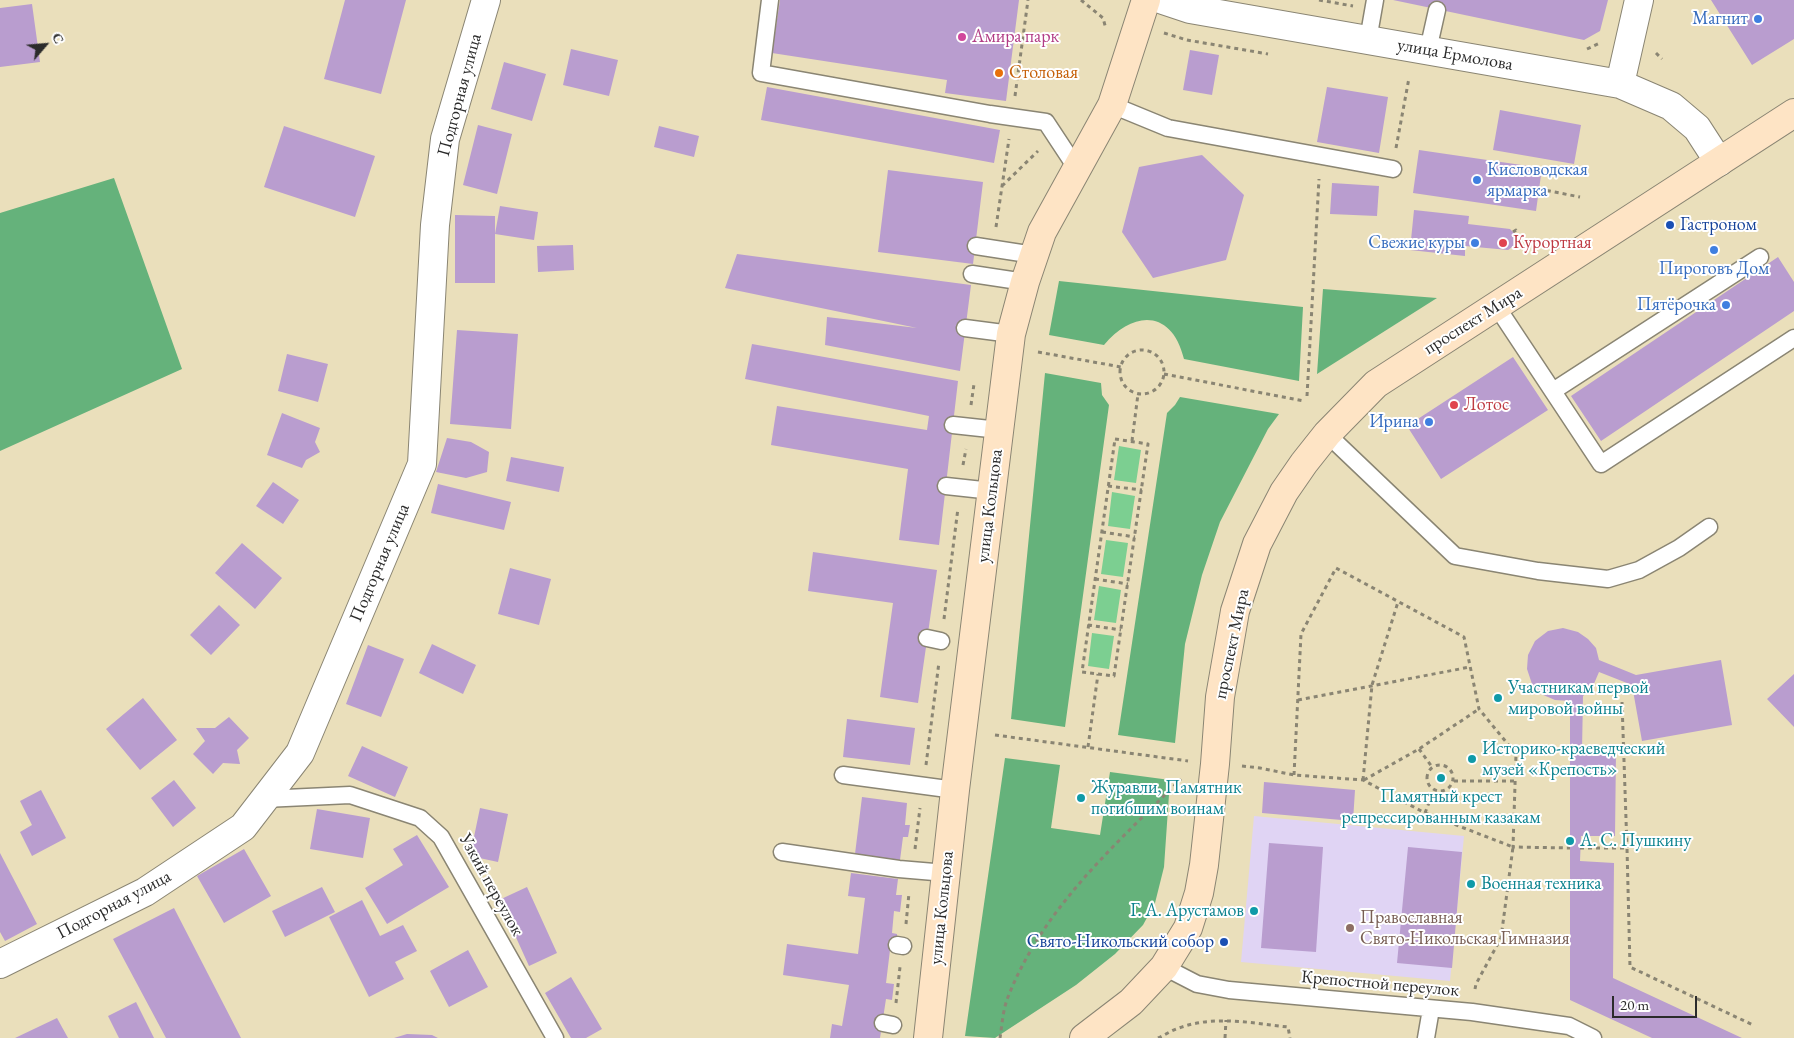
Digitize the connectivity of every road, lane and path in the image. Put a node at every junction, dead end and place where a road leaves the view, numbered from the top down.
1 (486, 0) edge
2 (770, 0) edge
3 (1081, 0) edge
4 (1146, 0) edge
5 (1163, 0) edge
6 (1319, 0) edge
7 (1639, 0) edge
8 (1374, 5) edge
9 (1437, 10) dead end
10 (1109, 36) dead end
11 (1368, 40) junction
12 (1602, 42) dead end
13 (1578, 47) dead end
14 (1428, 50) junction
15 (1409, 78) dead end
16 (1620, 84) junction
17 (1112, 105) junction
18 (1794, 113) edge
19 (1054, 135) junction
20 (1320, 156) junction
21 (1719, 162) junction
22 (1077, 169) junction
23 (1393, 169) joint
24 (1002, 186) dead end
25 (1539, 189) dead end
26 (1580, 197) dead end
27 (1513, 232) dead end
28 (1518, 232) dead end
29 (976, 246) dead end
30 (1034, 255) junction
31 (1760, 257) dead end
32 (972, 274) dead end
33 (1024, 282) junction
34 (1497, 307) junction
35 (965, 328) dead end
36 (1794, 338) edge
37 (1021, 343) junction
38 (1120, 367) junction
39 (1164, 374) junction
40 (1553, 391) junction
41 (1138, 394) junction
42 (1308, 396) dead end
43 (1304, 401) dead end
44 (953, 425) dead end
45 (999, 430) junction
46 (1327, 434) junction
47 (1132, 441) junction
48 (946, 486) dead end
49 (1108, 486) junction
50 (1142, 490) junction
51 (992, 491) junction
52 (1709, 527) dead end
53 (1102, 532) junction
54 (1135, 537) junction
55 (1094, 579) junction
56 (1128, 584) junction
57 (1398, 602) junction
58 (1088, 625) junction
59 (1121, 630) junction
60 (1470, 667) junction
61 (1098, 674) junction
62 (1372, 686) junction
63 (1298, 700) junction
64 (1622, 702) dead end
65 (1479, 709) junction
66 (996, 735) dead end
67 (1088, 747) junction
68 (1419, 749) junction
69 (1195, 762) dead end
70 (1240, 766) dead end
71 (1432, 767) junction
72 (843, 775) dead end
73 (1294, 775) junction
74 (1181, 779) dead end
75 (1363, 780) junction
76 (1454, 781) junction
77 (1515, 781) junction
78 (955, 790) junction
79 (1434, 790) junction
80 (264, 800) junction
81 (1425, 813) junction
82 (1513, 847) junction
83 (1570, 848) dead end
84 (1580, 848) dead end
85 (1627, 848) junction
86 (782, 852) dead end
87 (946, 873) junction
88 (0, 964) edge
89 (1164, 967) junction
90 (1431, 1008) junction
91 (1472, 1012) junction
92 (1226, 1020) junction
93 (1753, 1025) dead end
94 (555, 1038) edge
95 (928, 1038) edge
96 (1000, 1038) edge
97 (1084, 1038) edge
98 (1158, 1038) edge
99 (1225, 1038) edge
100 (1290, 1038) edge
101 (1426, 1038) edge
102 (1593, 1038) edge

1 - 80 street, Подгорная улица
2 - 19 lane
3 - 10 path
4 - 17 street, улица Кольцова
5 - 11 street, улица Ермолова
6 - 8 path
7 - 16 street
8 - 11 lane
9 - 14 lane
11 - 14 street, улица Ермолова
12 - 13 path
14 - 16 street, улица Ермолова
15 - 23 path
16 - 21 street, улица Ермолова
17 - 20 lane
17 - 22 street, улица Кольцова
18 - 21 street, проспект Мира
19 - 22 lane
19 - 24 path
20 - 23 lane
20 - 42 path
21 - 34 street, проспект Мира
22 - 30 street, улица Кольцова
25 - 26 path
27 - 28 path
29 - 30 lane
30 - 33 street, улица Кольцова
31 - 40 lane
32 - 33 lane
33 - 37 street, улица Кольцова
34 - 40 lane
34 - 46 street, проспект Мира
35 - 37 lane
36 - 40 lane
37 - 38 path
37 - 45 street, улица Кольцова
38 - 39 path
38 - 41 path
39 - 41 path
39 - 43 path
41 - 47 path
44 - 45 lane
45 - 51 street, улица Кольцова
46 - 52 lane
46 - 89 street, проспект Мира
47 - 49 path
47 - 50 path
48 - 51 lane
49 - 50 path
49 - 53 path
50 - 54 path
51 - 78 street, улица Кольцова
53 - 54 path
53 - 55 path
54 - 56 path
55 - 56 path
55 - 58 path
56 - 59 path
57 - 60 path
57 - 62 path
57 - 63 path
58 - 59 path
58 - 61 path
59 - 61 path
60 - 62 path
60 - 65 path
61 - 67 path
62 - 63 path
62 - 75 path
63 - 73 path
64 - 85 path
65 - 68 path
65 - 77 path
66 - 67 path
67 - 69 path
68 - 71 path
68 - 75 path
70 - 73 path
71 - 76 path
71 - 79 path
72 - 78 lane
73 - 75 path
74 - 96 path
75 - 81 path
76 - 77 path
76 - 79 path
77 - 82 path
78 - 87 street, улица Кольцова
79 - 81 path
80 - 88 street, Подгорная улица
80 - 94 lane, Узкий переулок
81 - 82 path
82 - 83 path
82 - 91 path
84 - 85 path
85 - 93 path
86 - 87 lane
87 - 95 street, улица Кольцова
89 - 90 lane, Крепостной переулок
89 - 97 street, проспект Мира
90 - 91 lane, Крепостной переулок
90 - 101 lane
91 - 102 lane, Крепостной переулок
92 - 98 path
92 - 99 path
92 - 100 path

